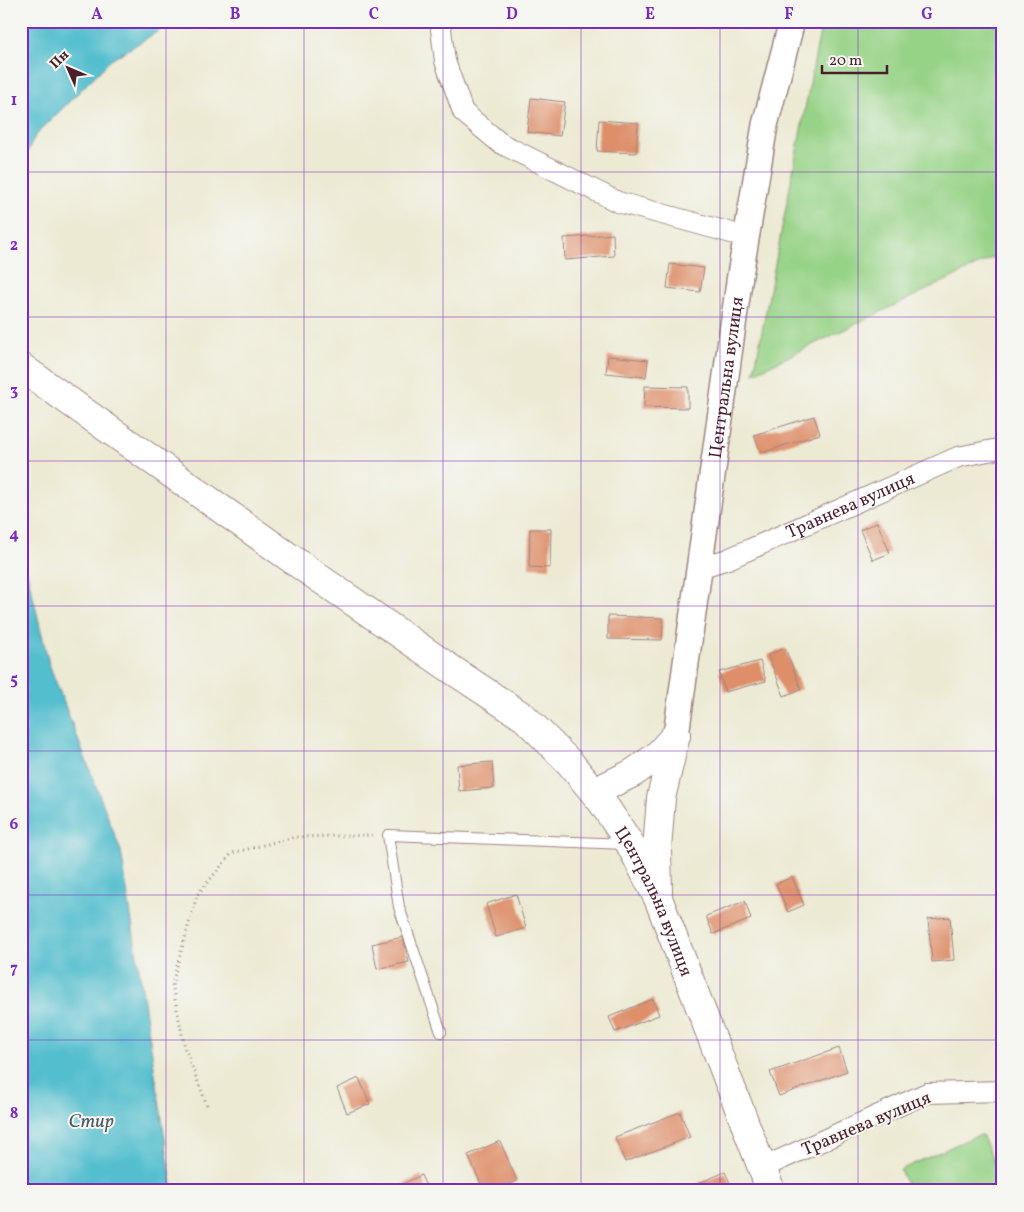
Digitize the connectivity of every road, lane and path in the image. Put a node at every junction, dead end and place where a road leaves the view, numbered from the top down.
1 (440, 21) edge
2 (792, 21) edge
3 (746, 237) junction
4 (21, 367) edge
5 (1003, 448) edge
6 (699, 568) junction
7 (676, 735) junction
8 (594, 792) junction
9 (388, 835) junction
10 (630, 844) junction
11 (658, 898) junction
12 (440, 1032) dead end
13 (1003, 1090) edge
14 (207, 1105) dead end
15 (767, 1179) edge

1 - 3 street
2 - 3 street, Центральна вулиця
3 - 6 street, Центральна вулиця
4 - 8 main road, Центральна вулиця
5 - 6 street, Травнева вулиця
6 - 7 street, Центральна вулиця
7 - 8 main road
7 - 11 main road
8 - 10 main road, Центральна вулиця
9 - 10 lane
9 - 12 lane
9 - 14 path
10 - 11 main road, Центральна вулиця
11 - 15 main road, Центральна вулиця
13 - 15 street, Травнева вулиця

